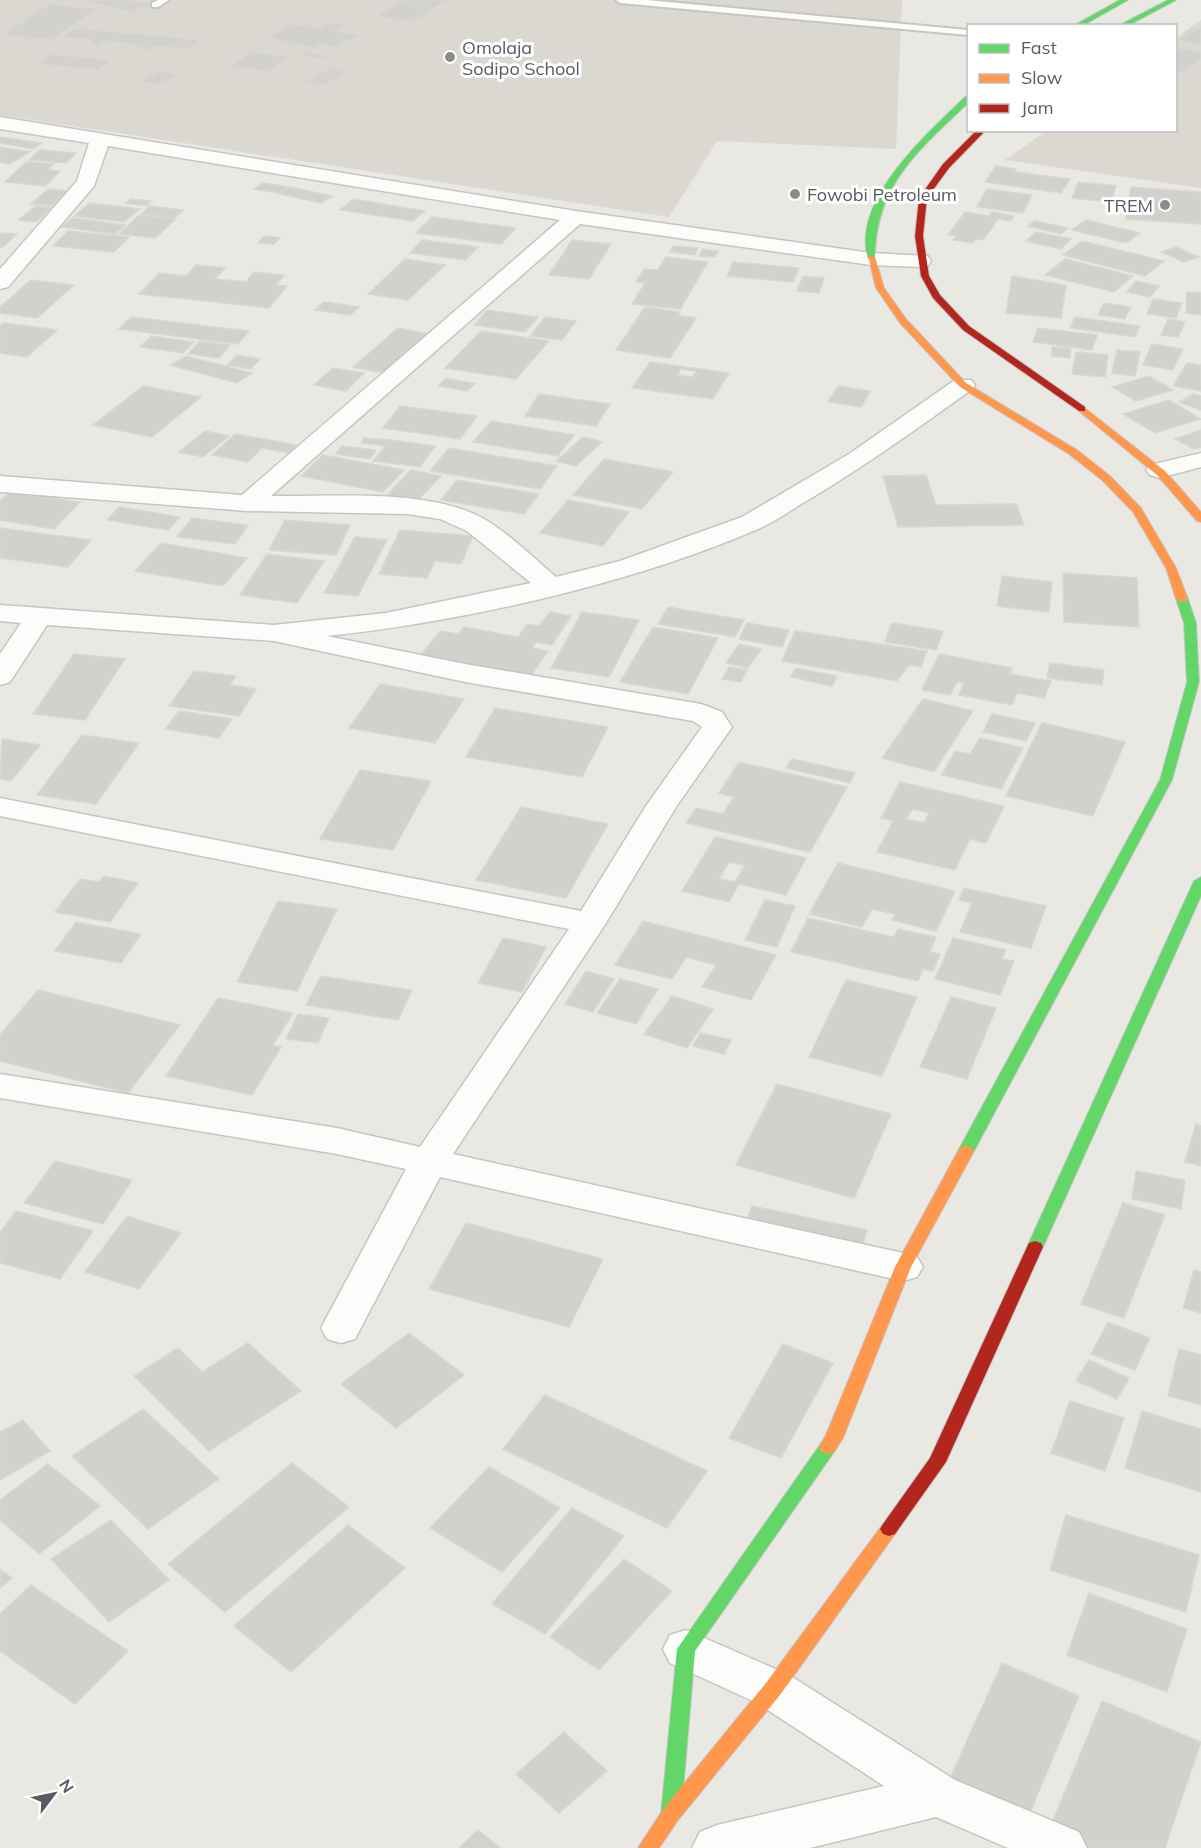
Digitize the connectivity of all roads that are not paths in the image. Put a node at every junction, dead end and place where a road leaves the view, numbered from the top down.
1 (165, 0) edge
2 (620, 0) edge
3 (1125, 0) edge
4 (1173, 0) edge
5 (155, 5) dead end
6 (1080, 24) edge
7 (1125, 24) edge
8 (967, 33) edge
9 (967, 101) edge
10 (0, 123) edge
11 (980, 132) edge
12 (100, 140) junction
13 (576, 217) junction
14 (871, 259) junction
15 (920, 261) junction
16 (0, 282) edge
17 (963, 385) junction
18 (1201, 460) edge
19 (1159, 470) junction
20 (0, 484) edge
21 (248, 502) junction
22 (1201, 519) edge
23 (550, 586) junction
24 (0, 613) edge
25 (39, 616) junction
26 (273, 633) junction
27 (0, 676) edge
28 (0, 807) edge
29 (1201, 881) edge
30 (590, 923) junction
31 (6, 1096) edge
32 (430, 1160) junction
33 (903, 1267) junction
34 (341, 1328) dead end
35 (686, 1649) junction
36 (773, 1689) junction
37 (938, 1795) junction
38 (672, 1814) junction
39 (648, 1848) edge
40 (717, 1848) edge
41 (1062, 1848) edge

1 - 5 lane
2 - 8 lane
3 - 6 main road
4 - 7 main road
9 - 14 main road
10 - 12 street
11 - 15 main road
12 - 13 street
12 - 16 street
13 - 14 street
13 - 21 street
14 - 15 street
14 - 17 main road
15 - 19 main road
17 - 23 street
17 - 33 main road
18 - 19 street
19 - 22 main road
20 - 21 street
21 - 23 street
23 - 26 street
24 - 25 street
25 - 26 street
25 - 27 street
26 - 30 street
28 - 30 street
29 - 36 main road
30 - 32 street
31 - 32 street
32 - 33 street
32 - 34 street
33 - 35 main road
35 - 36 street
35 - 38 main road
36 - 37 street
36 - 38 main road
37 - 40 street
37 - 41 street
38 - 39 main road

